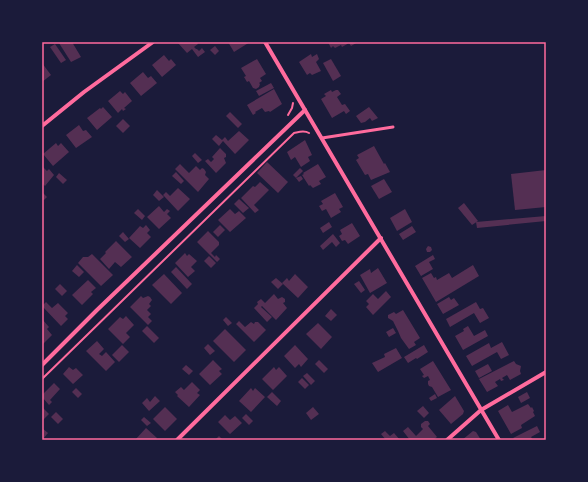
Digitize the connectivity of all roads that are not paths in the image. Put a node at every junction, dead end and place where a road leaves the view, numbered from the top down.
1 (153, 42) edge
2 (265, 42) edge
3 (305, 110) junction
4 (42, 126) edge
5 (393, 127) dead end
6 (322, 138) junction
7 (381, 238) junction
8 (42, 366) edge
9 (546, 372) edge
10 (481, 410) junction
11 (177, 440) edge
12 (447, 440) edge
13 (499, 440) edge

1 - 4 street
2 - 3 street
3 - 6 street
3 - 8 street
5 - 6 lane
6 - 7 street
7 - 10 street
7 - 11 street
9 - 10 street
10 - 12 street
10 - 13 street

